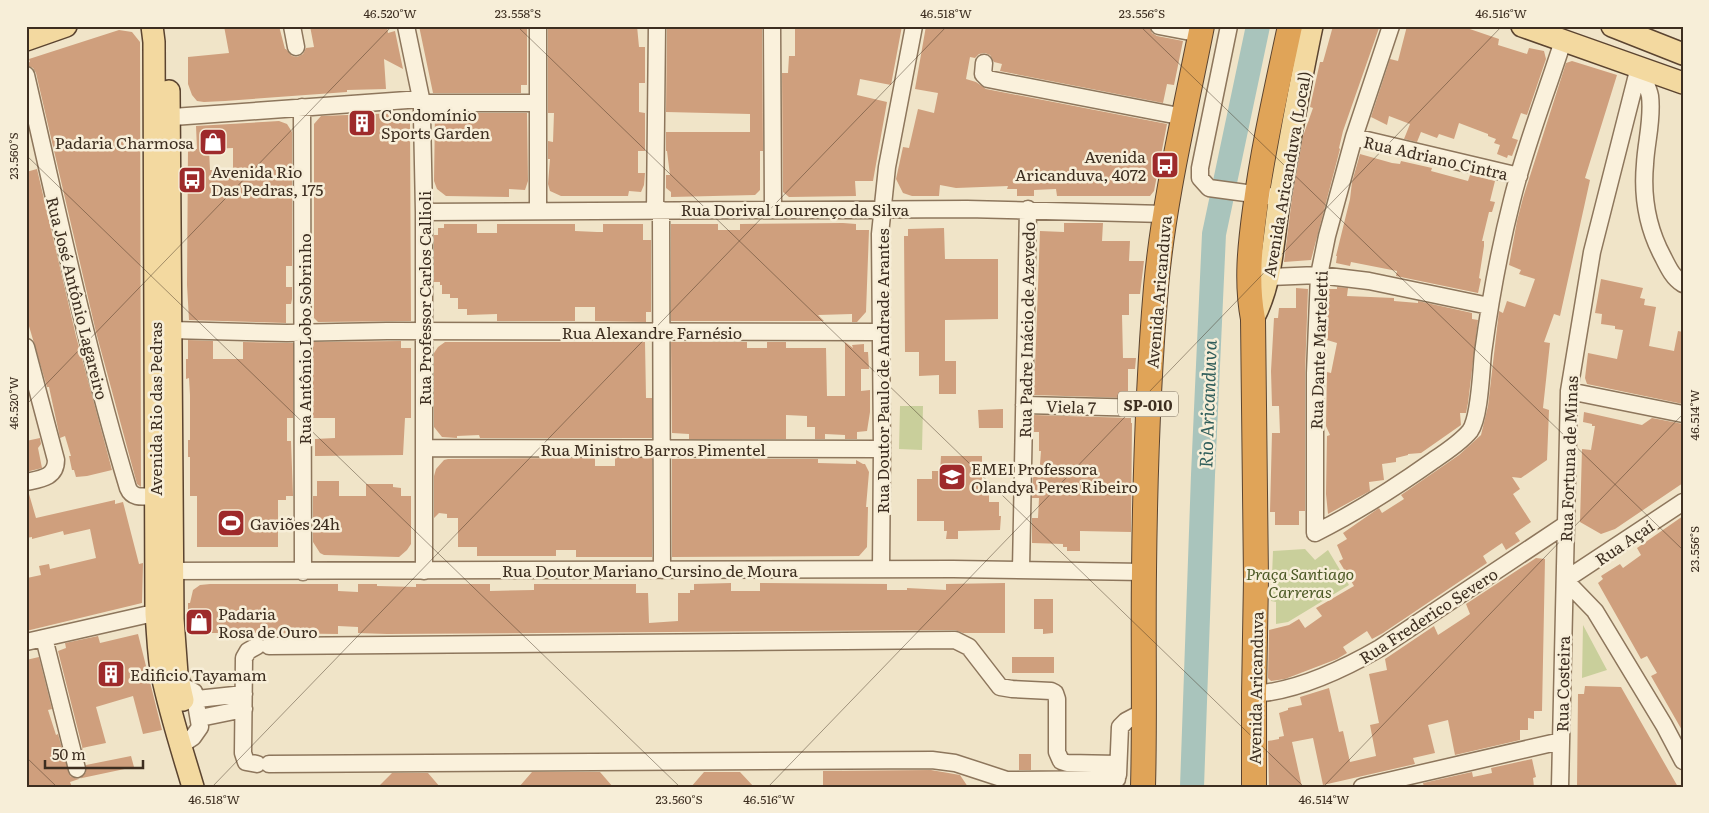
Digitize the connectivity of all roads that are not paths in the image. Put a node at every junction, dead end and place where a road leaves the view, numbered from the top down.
1 (66, 26) edge
2 (152, 26) edge
3 (166, 26) edge
4 (292, 26) edge
5 (406, 26) edge
6 (538, 26) edge
7 (657, 26) edge
8 (772, 26) edge
9 (914, 26) edge
10 (1159, 26) edge
11 (1229, 26) edge
12 (1290, 26) edge
13 (1312, 26) edge
14 (1391, 26) edge
15 (1522, 26) edge
16 (1612, 26) edge
17 (1202, 30) edge
18 (26, 40) edge
19 (1563, 41) junction
20 (296, 47) dead end
21 (1683, 54) edge
22 (984, 62) dead end
23 (1639, 67) junction
24 (26, 75) edge
25 (1683, 82) edge
26 (421, 101) junction
27 (538, 104) junction
28 (302, 107) junction
29 (1184, 117) junction
30 (162, 118) junction
31 (1354, 137) junction
32 (1519, 176) junction
33 (1261, 196) junction
34 (882, 209) junction
35 (1028, 209) junction
36 (538, 210) junction
37 (658, 210) junction
38 (773, 210) junction
39 (424, 212) junction
40 (1165, 214) junction
41 (1319, 275) junction
42 (1268, 277) junction
43 (1683, 284) edge
44 (1489, 306) junction
45 (1253, 319) junction
46 (171, 330) junction
47 (424, 331) junction
48 (303, 332) junction
49 (662, 332) junction
50 (880, 332) junction
51 (26, 347) edge
52 (1569, 391) junction
53 (1024, 404) junction
54 (1148, 408) junction
55 (1683, 414) edge
56 (424, 448) junction
57 (662, 449) junction
58 (882, 449) junction
59 (34, 480) edge
60 (156, 496) junction
61 (1683, 502) edge
62 (1565, 525) junction
63 (662, 570) junction
64 (882, 570) junction
65 (1021, 570) junction
66 (164, 571) junction
67 (424, 571) junction
68 (303, 572) junction
69 (1144, 572) junction
70 (1565, 580) junction
71 (165, 617) junction
72 (44, 638) junction
73 (26, 642) edge
74 (172, 684) junction
75 (1254, 694) junction
76 (196, 699) junction
77 (244, 701) junction
78 (1145, 711) junction
79 (191, 733) junction
80 (1561, 741) junction
81 (1683, 761) edge
82 (77, 769) dead end
83 (1118, 776) edge
84 (1007, 783) edge
85 (193, 787) edge
86 (207, 787) edge
87 (1143, 787) edge
88 (1254, 787) edge
89 (1362, 787) edge
90 (1560, 787) edge

1 - 18 main road
2 - 30 main road, Avenida Rio das Pedras
3 - 30 main road, Avenida Rio das Pedras
4 - 20 street
5 - 26 street, Rua Professor Carlos Callioli
6 - 27 street
7 - 37 street
8 - 38 street
9 - 34 street, Rua Doutor Paulo de Andrade Arantes
10 - 17 street
11 - 33 street
12 - 33 highway, Avenida Aricanduva
13 - 33 main road, Avenida Aricanduva (Local)
14 - 31 street, Rua Dante Marteletti
15 - 19 main road
16 - 21 main road
17 - 29 highway, Avenida Aricanduva / SP-010
19 - 23 main road
19 - 32 street
22 - 29 street
23 - 25 main road
23 - 43 street
23 - 52 street, Rua Fortuna de Minas
24 - 60 street, Rua José Antônio Lagareiro
26 - 27 street
26 - 28 street
26 - 39 street, Rua Professor Carlos Callioli
27 - 36 street
28 - 30 street
28 - 48 street, Rua Antônio Lobo Sobrinho
29 - 40 highway, Avenida Aricanduva / SP-010
30 - 46 main road, Avenida Rio das Pedras
30 - 60 main road, Avenida Rio das Pedras
31 - 32 street, Rua Adriano Cintra
31 - 41 street, Rua Dante Marteletti
32 - 44 street
33 - 42 main road, Avenida Aricanduva (Local)
33 - 45 highway, Avenida Aricanduva
34 - 35 street, Rua Dorival Lourenço da Silva
34 - 38 street, Rua Dorival Lourenço da Silva
34 - 50 street, Rua Doutor Paulo de Andrade Arantes
35 - 40 street, Rua Dorival Lourenço da Silva
35 - 53 street, Rua Padre Inácio de Azevedo
36 - 37 street, Rua Dorival Lourenço da Silva
36 - 39 street, Rua Dorival Lourenço da Silva
37 - 38 street, Rua Dorival Lourenço da Silva
37 - 49 street
39 - 47 street, Rua Professor Carlos Callioli
40 - 54 highway, Avenida Aricanduva / SP-010
41 - 42 street
41 - 44 street
41 - 44 street, Rua Dante Marteletti
42 - 45 main road, Avenida Aricanduva (Local)
45 - 75 highway, Avenida Aricanduva
46 - 48 street, Rua Alexandre Farnésio
46 - 66 main road, Avenida Rio das Pedras
47 - 48 street, Rua Alexandre Farnésio
47 - 49 street, Rua Alexandre Farnésio
47 - 56 street, Rua Professor Carlos Callioli
48 - 68 street, Rua Antônio Lobo Sobrinho
49 - 50 street, Rua Alexandre Farnésio
49 - 57 street
50 - 58 street, Rua Doutor Paulo de Andrade Arantes
51 - 59 street
52 - 55 street
52 - 62 street, Rua Fortuna de Minas
53 - 54 street, Viela 7
53 - 65 street, Rua Padre Inácio de Azevedo
54 - 69 highway, Avenida Aricanduva / SP-010
56 - 57 street, Rua Ministro Barros Pimentel
56 - 67 street, Rua Professor Carlos Callioli
57 - 58 street, Rua Ministro Barros Pimentel
57 - 63 street
58 - 64 street, Rua Doutor Paulo de Andrade Arantes
60 - 66 main road, Avenida Rio das Pedras
61 - 70 street, Rua Açaí
62 - 70 street, Rua Fortuna de Minas
62 - 75 street, Rua Frederico Severo
63 - 64 street, Rua Doutor Mariano Cursino de Moura
63 - 67 street, Rua Doutor Mariano Cursino de Moura
64 - 65 street, Rua Doutor Mariano Cursino de Moura
65 - 69 street, Rua Doutor Mariano Cursino de Moura
66 - 68 street, Rua Doutor Mariano Cursino de Moura
66 - 71 main road, Avenida Rio das Pedras
67 - 68 street, Rua Doutor Mariano Cursino de Moura
69 - 78 highway, Avenida Aricanduva / SP-010
70 - 80 street, Rua Costeira
70 - 81 street
71 - 72 street
71 - 74 main road, Avenida Rio das Pedras
72 - 73 street
72 - 82 street
74 - 76 street
74 - 79 main road, Avenida Rio das Pedras
75 - 88 highway, Avenida Aricanduva
76 - 77 street
76 - 79 street
77 - 79 street
77 - 83 street
77 - 84 street
78 - 83 street
78 - 87 highway, Avenida Aricanduva / SP-010
79 - 85 main road, Avenida Rio das Pedras
79 - 86 main road, Avenida Rio das Pedras
80 - 89 street
80 - 90 street, Rua Costeira
83 - 84 street

